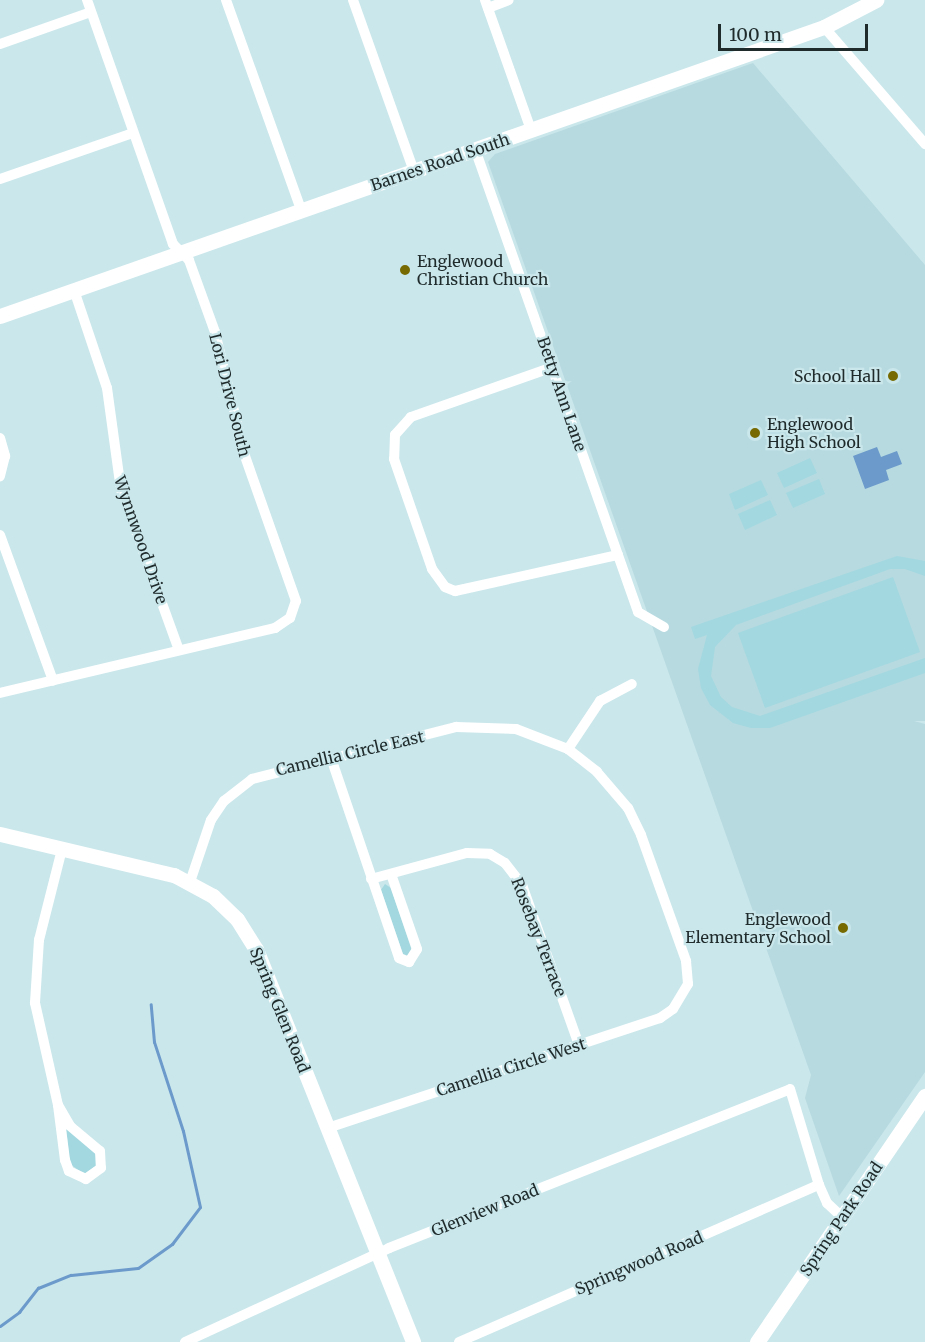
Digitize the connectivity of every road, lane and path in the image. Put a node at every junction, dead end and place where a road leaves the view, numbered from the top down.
1 (87, 0) edge
2 (226, 0) edge
3 (353, 0) edge
4 (509, 0) edge
5 (876, 0) edge
6 (486, 4) edge
7 (91, 12) junction
8 (824, 27) junction
9 (0, 44) edge
10 (531, 130) junction
11 (133, 133) junction
12 (925, 144) edge
13 (475, 149) junction
14 (414, 171) junction
15 (0, 179) edge
16 (302, 210) junction
17 (182, 252) junction
18 (74, 290) junction
19 (0, 316) edge
20 (553, 367) junction
21 (0, 438) edge
22 (0, 476) edge
23 (0, 535) edge
24 (618, 555) junction
25 (664, 627) dead end
26 (179, 650) junction
27 (53, 681) junction
28 (632, 684) dead end
29 (0, 693) edge
30 (568, 749) junction
31 (331, 758) junction
32 (0, 834) edge
33 (62, 849) junction
34 (392, 874) junction
35 (371, 879) junction
36 (190, 882) junction
37 (579, 1045) junction
38 (925, 1096) edge
39 (58, 1105) junction
40 (328, 1128) junction
41 (819, 1185) junction
42 (842, 1217) junction
43 (379, 1253) junction
44 (185, 1342) edge
45 (413, 1342) edge
46 (459, 1342) edge
47 (757, 1342) edge

1 - 7 street, Lori Drive South
2 - 16 street
3 - 14 street
4 - 6 street
5 - 8 street, Barnes Road South
6 - 10 street
7 - 9 street
7 - 11 street, Lori Drive South
8 - 10 street, Barnes Road South
8 - 12 street
10 - 13 street, Barnes Road South
11 - 15 street
11 - 17 street, Lori Drive South
13 - 14 street, Barnes Road South
13 - 20 street, Betty Ann Lane
14 - 16 street, Barnes Road South
16 - 17 street, Barnes Road South
17 - 18 street, Barnes Road South
17 - 26 street, Lori Drive South
18 - 19 street, Barnes Road South
18 - 26 street, Wynnwood Drive
20 - 24 street, Betty Ann Lane
20 - 24 street
21 - 22 street
23 - 27 street
24 - 25 street, Betty Ann Lane
26 - 27 street
27 - 29 street
28 - 30 street
30 - 31 street, Camellia Circle East
30 - 37 street, Camellia Circle West
31 - 35 street
31 - 36 street, Camellia Circle East
32 - 33 street, Spring Glen Road
33 - 36 street, Spring Glen Road
33 - 39 street
34 - 35 street, Rosebay Terrace
34 - 35 street
34 - 37 street, Rosebay Terrace
36 - 40 street, Spring Glen Road
37 - 40 street, Camellia Circle West
38 - 42 street, Spring Park Road
39 - 39 street
40 - 43 street, Spring Glen Road
41 - 42 street
41 - 43 street, Glenview Road
41 - 46 street, Springwood Road
42 - 47 street, Spring Park Road
43 - 44 street, Glenview Road
43 - 45 street, Spring Glen Road

